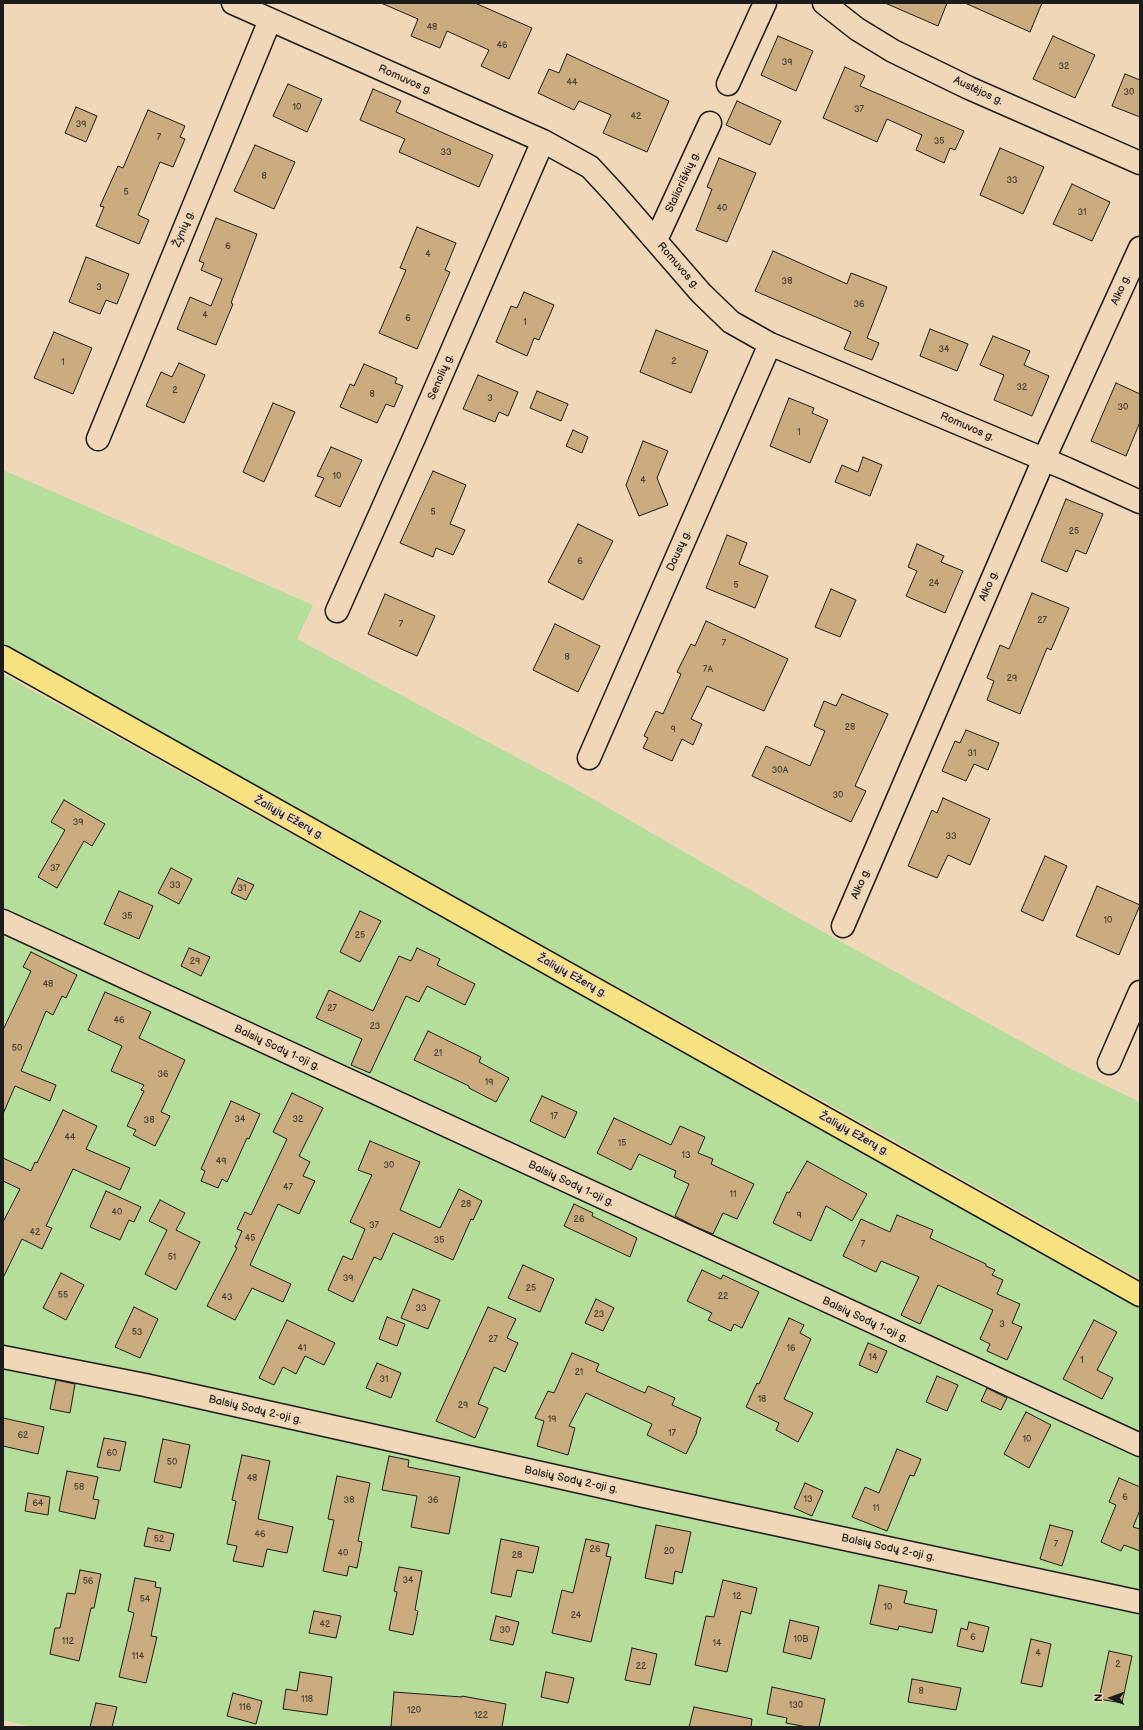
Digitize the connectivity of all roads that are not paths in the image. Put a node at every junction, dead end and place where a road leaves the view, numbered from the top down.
1 (233, 3) edge
2 (765, 3) edge
3 (824, 3) edge
4 (270, 20) junction
5 (728, 84) dead end
6 (710, 123) dead end
7 (543, 142) junction
8 (1140, 163) edge
9 (656, 240) junction
10 (1140, 248) edge
11 (770, 344) junction
12 (98, 439) dead end
13 (1044, 459) junction
14 (1140, 502) edge
15 (337, 611) dead end
16 (3, 657) edge
17 (589, 758) dead end
18 (3, 921) edge
19 (843, 926) dead end
20 (1140, 992) edge
21 (1108, 1064) dead end
22 (1140, 1295) edge
23 (3, 1358) edge
24 (1140, 1446) edge
25 (1140, 1602) edge

1 - 4 street, Romuvos g.
2 - 5 street
3 - 8 street, Austėjos g.
4 - 7 street, Romuvos g.
4 - 12 street, Žynių g.
6 - 9 street, Stalioriškių g.
7 - 9 street, Romuvos g.
7 - 15 street, Senolių g.
9 - 11 street, Romuvos g.
10 - 13 street, Alko g.
11 - 13 street, Romuvos g.
11 - 17 street, Dausų g.
13 - 14 street, Romuvos g.
13 - 19 street, Alko g.
16 - 22 main road, Žaliųjų Ežerų g.
18 - 24 street, Balsių Sodų 1-oji g.
20 - 21 street
23 - 25 street, Balsių Sodų 2-oji g.

